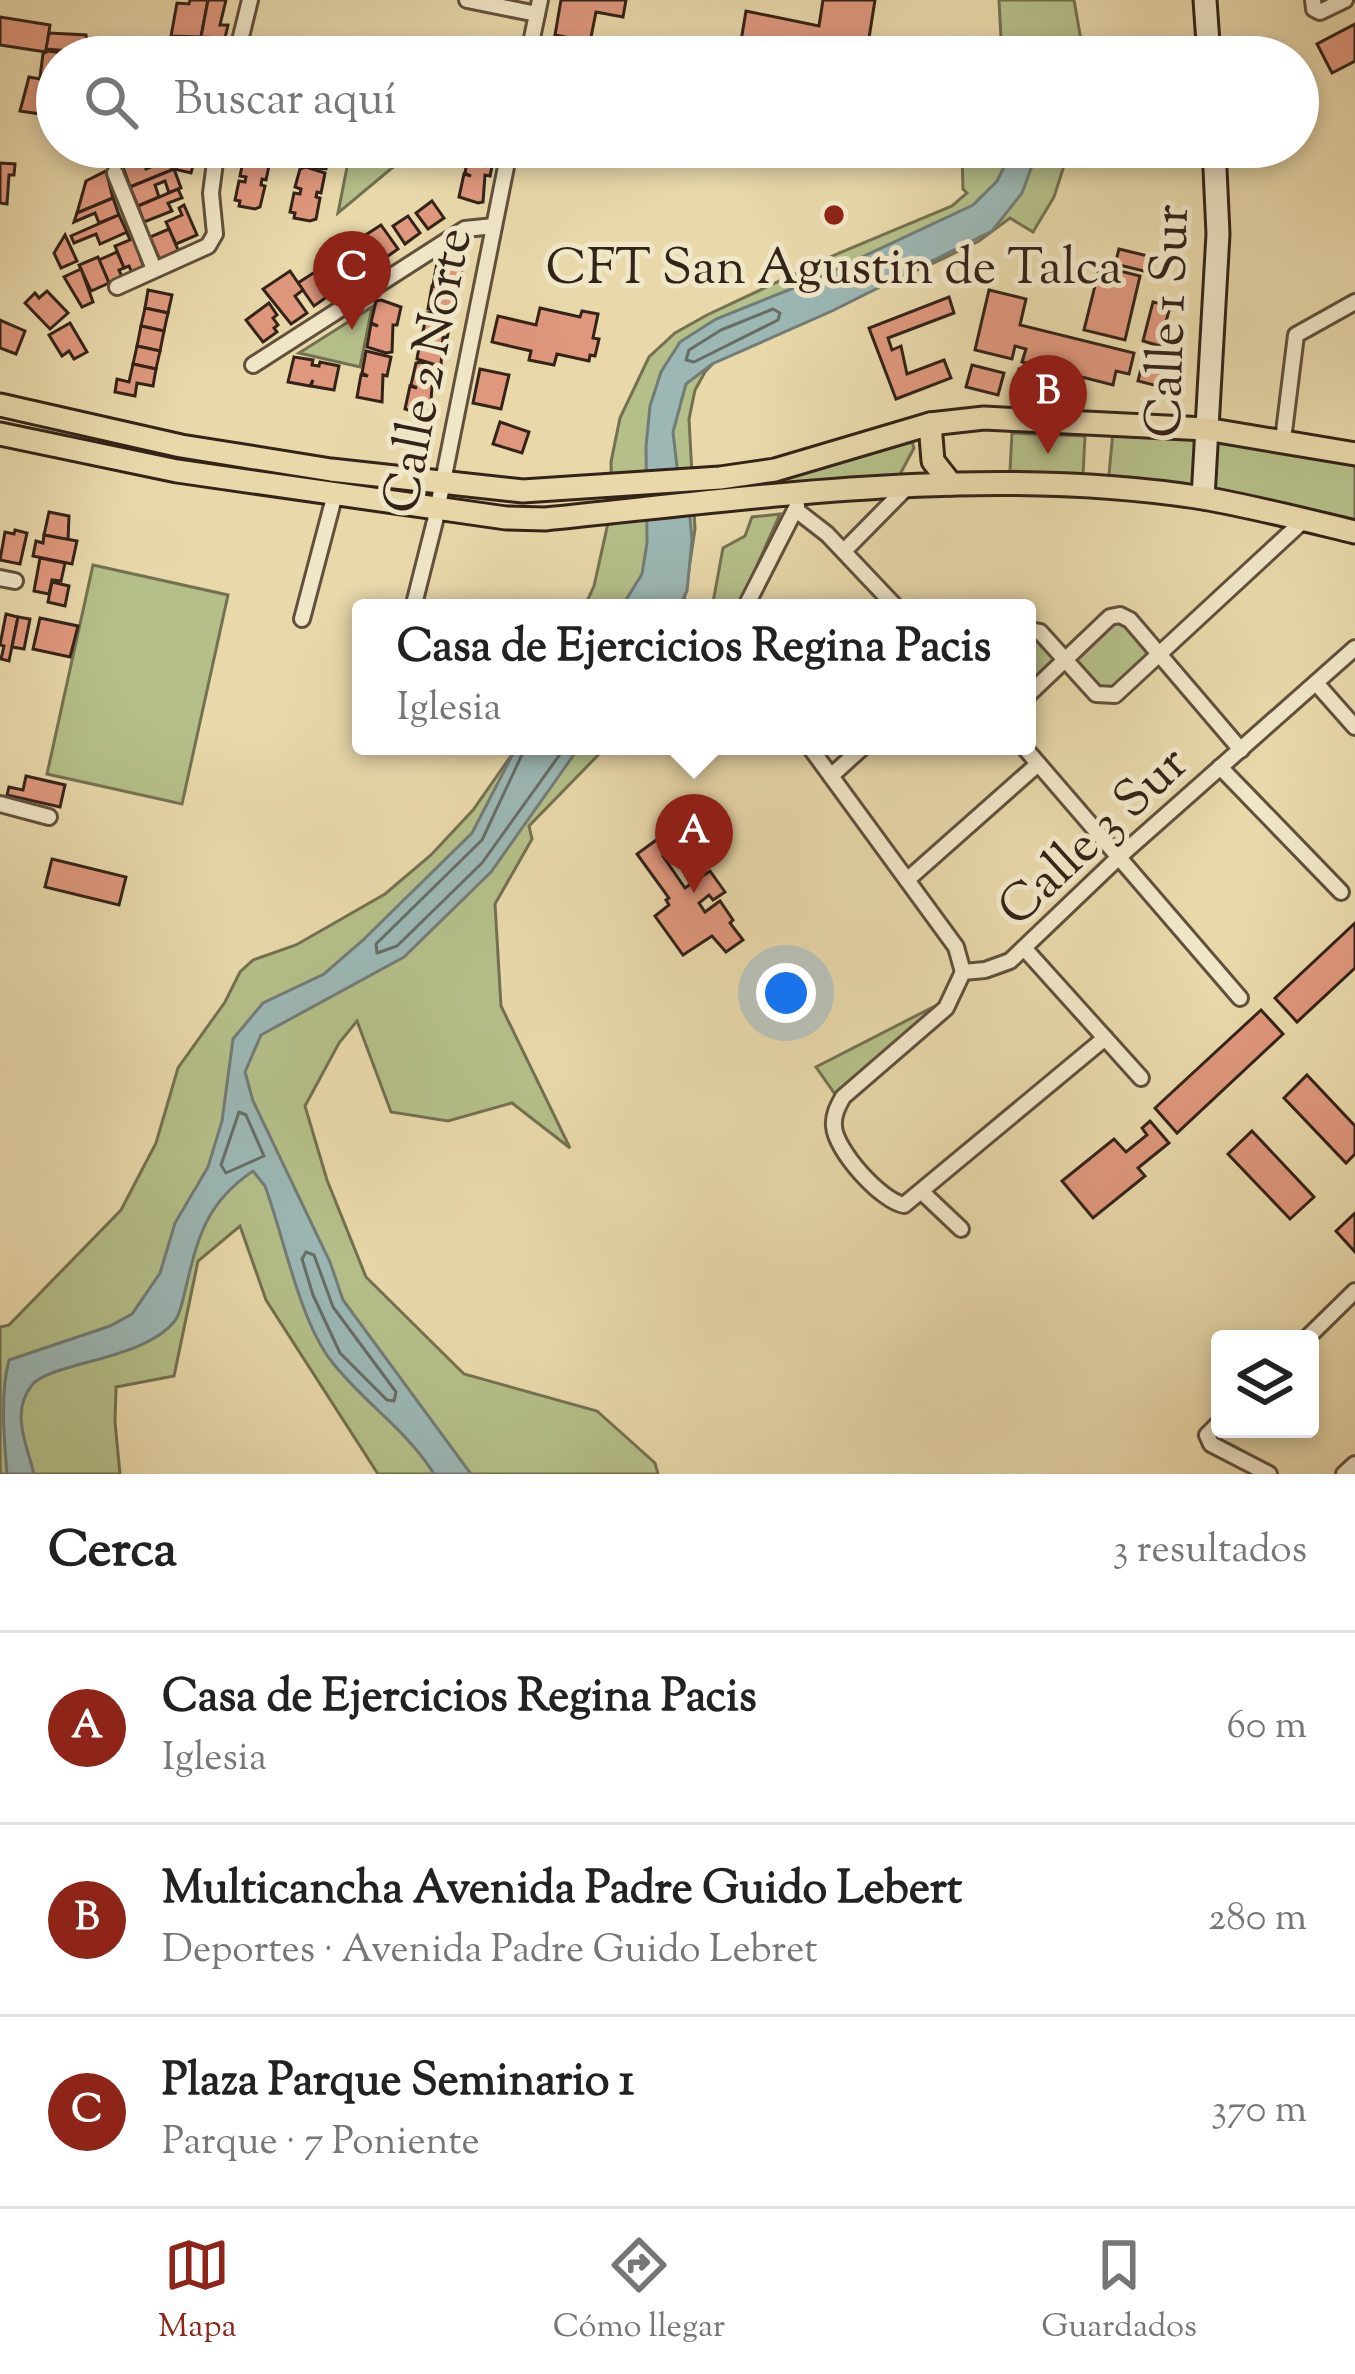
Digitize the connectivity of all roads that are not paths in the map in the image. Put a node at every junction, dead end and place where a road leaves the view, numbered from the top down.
1 (250, 0) edge
2 (466, 0) edge
3 (1205, 0) edge
4 (1313, 0) edge
5 (1345, 0) edge
6 (538, 7) edge
7 (241, 36) edge
8 (1208, 36) edge
9 (214, 168) edge
10 (506, 168) edge
11 (1215, 168) edge
12 (115, 173) dead end
13 (494, 226) junction
14 (154, 269) junction
15 (117, 287) dead end
16 (1355, 302) edge
17 (253, 365) dead end
18 (0, 405) edge
19 (1206, 429) junction
20 (0, 434) edge
21 (929, 435) junction
22 (1283, 440) junction
23 (1355, 454) edge
24 (442, 482) junction
25 (910, 484) junction
26 (951, 484) junction
27 (721, 489) junction
28 (335, 494) junction
29 (1203, 498) junction
30 (797, 501) junction
31 (438, 508) junction
32 (1304, 520) junction
33 (1355, 532) edge
34 (844, 550) junction
35 (415, 599) edge
36 (749, 599) edge
37 (889, 599) edge
38 (302, 620) dead end
39 (1036, 631) edge
40 (1355, 648) edge
41 (1158, 654) junction
42 (1067, 659) junction
43 (1036, 682) edge
44 (1316, 683) junction
45 (1355, 727) edge
46 (1240, 750) junction
47 (816, 755) edge
48 (854, 755) edge
49 (1030, 755) edge
50 (1038, 764) junction
51 (1220, 767) junction
52 (831, 776) junction
53 (0, 804) edge
54 (49, 817) dead end
55 (1120, 856) junction
56 (908, 880) junction
57 (1341, 892) dead end
58 (1024, 948) junction
59 (963, 972) junction
60 (1240, 998) dead end
61 (1105, 1038) junction
62 (1142, 1078) dead end
63 (923, 1193) junction
64 (961, 1229) dead end
65 (1355, 1291) edge
66 (1315, 1330) edge
67 (1211, 1430) edge
68 (1355, 1464) edge
69 (1269, 1474) edge
70 (1344, 1474) edge

1 - 7 street
2 - 6 street
3 - 8 street
4 - 5 street
9 - 14 street
10 - 13 street, Calle 2 Norte
11 - 19 street, Calle 1 Sur
12 - 14 street
13 - 17 street
13 - 24 street, Calle 2 Norte
14 - 15 street
16 - 22 street
18 - 24 main road
19 - 21 main road
19 - 22 main road
19 - 29 street, Calle 1 Sur
20 - 28 main road
21 - 25 main road
21 - 26 main road
21 - 27 main road
22 - 23 main road
24 - 27 main road
24 - 31 street, Calle 2 Norte
25 - 26 main road
25 - 30 main road
25 - 34 street
26 - 29 main road
27 - 30 main road
27 - 31 main road
28 - 31 main road
28 - 38 street
29 - 32 main road
30 - 34 street
30 - 36 street
31 - 35 street, Calle 2 Norte
32 - 33 main road
32 - 41 street
34 - 37 street
39 - 42 street
40 - 44 street, Calle 3 Sur
41 - 42 street
41 - 42 street
41 - 46 street
42 - 43 street
44 - 45 street
44 - 46 street, Calle 3 Sur
46 - 51 street, Calle 3 Sur
47 - 52 street
48 - 52 street
49 - 50 street
50 - 55 street
50 - 56 street
51 - 55 street, Calle 3 Sur
51 - 57 street
52 - 56 street
53 - 54 street
55 - 58 street, Calle 3 Sur
55 - 60 street
56 - 59 street
58 - 59 street, Calle 3 Sur
58 - 61 street
59 - 63 street, Calle 3 Sur
61 - 62 street
61 - 63 street
63 - 64 street
65 - 66 street
67 - 69 street
68 - 70 street

